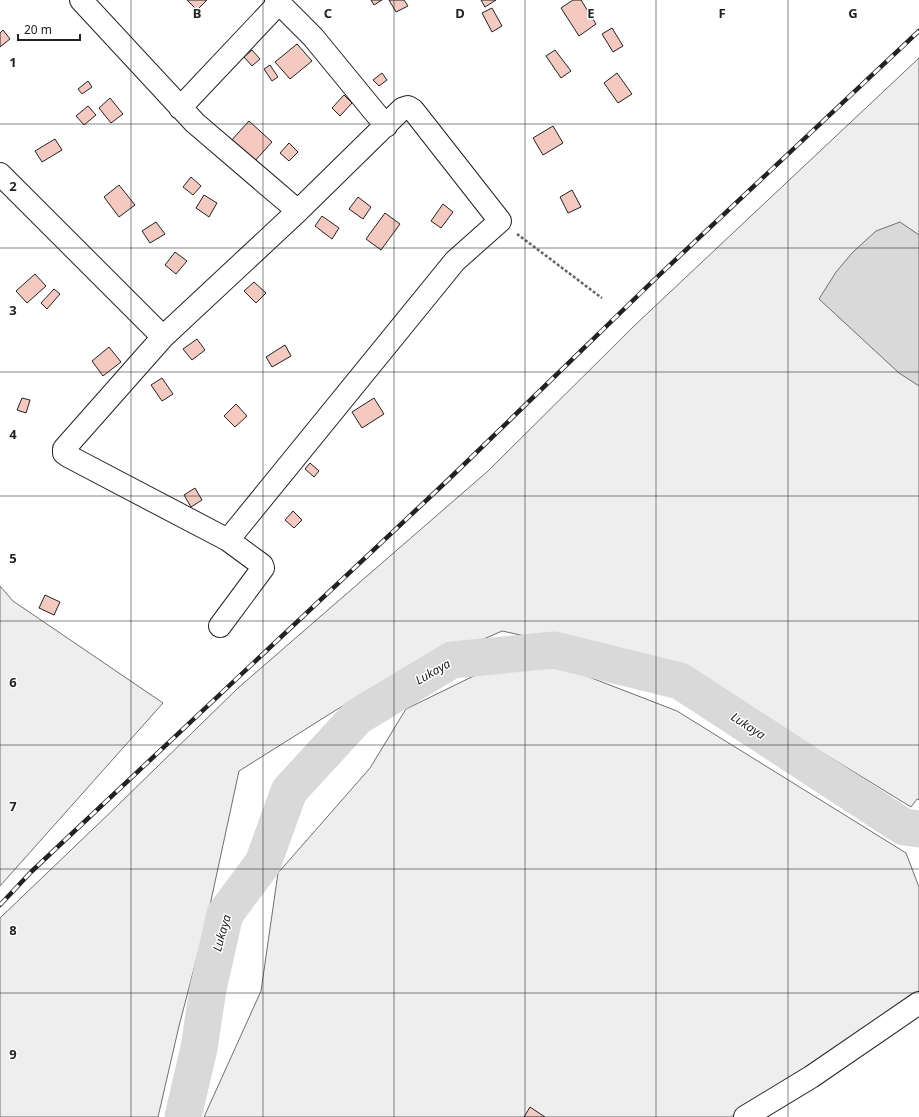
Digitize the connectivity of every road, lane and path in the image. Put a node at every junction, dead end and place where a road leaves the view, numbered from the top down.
1 (81, 0) edge
2 (278, 1) edge
3 (180, 108) junction
4 (386, 126) junction
5 (0, 174) edge
6 (298, 211) junction
7 (500, 221) junction
8 (602, 298) dead end
9 (163, 337) junction
10 (228, 540) junction
11 (220, 626) dead end
12 (919, 1003) edge
13 (745, 1117) edge

1 - 3 street
2 - 3 street
2 - 4 street
3 - 6 street
4 - 6 street
4 - 7 street
5 - 9 street
6 - 9 street
7 - 8 path
7 - 10 street
9 - 10 street
10 - 11 street
12 - 13 street

